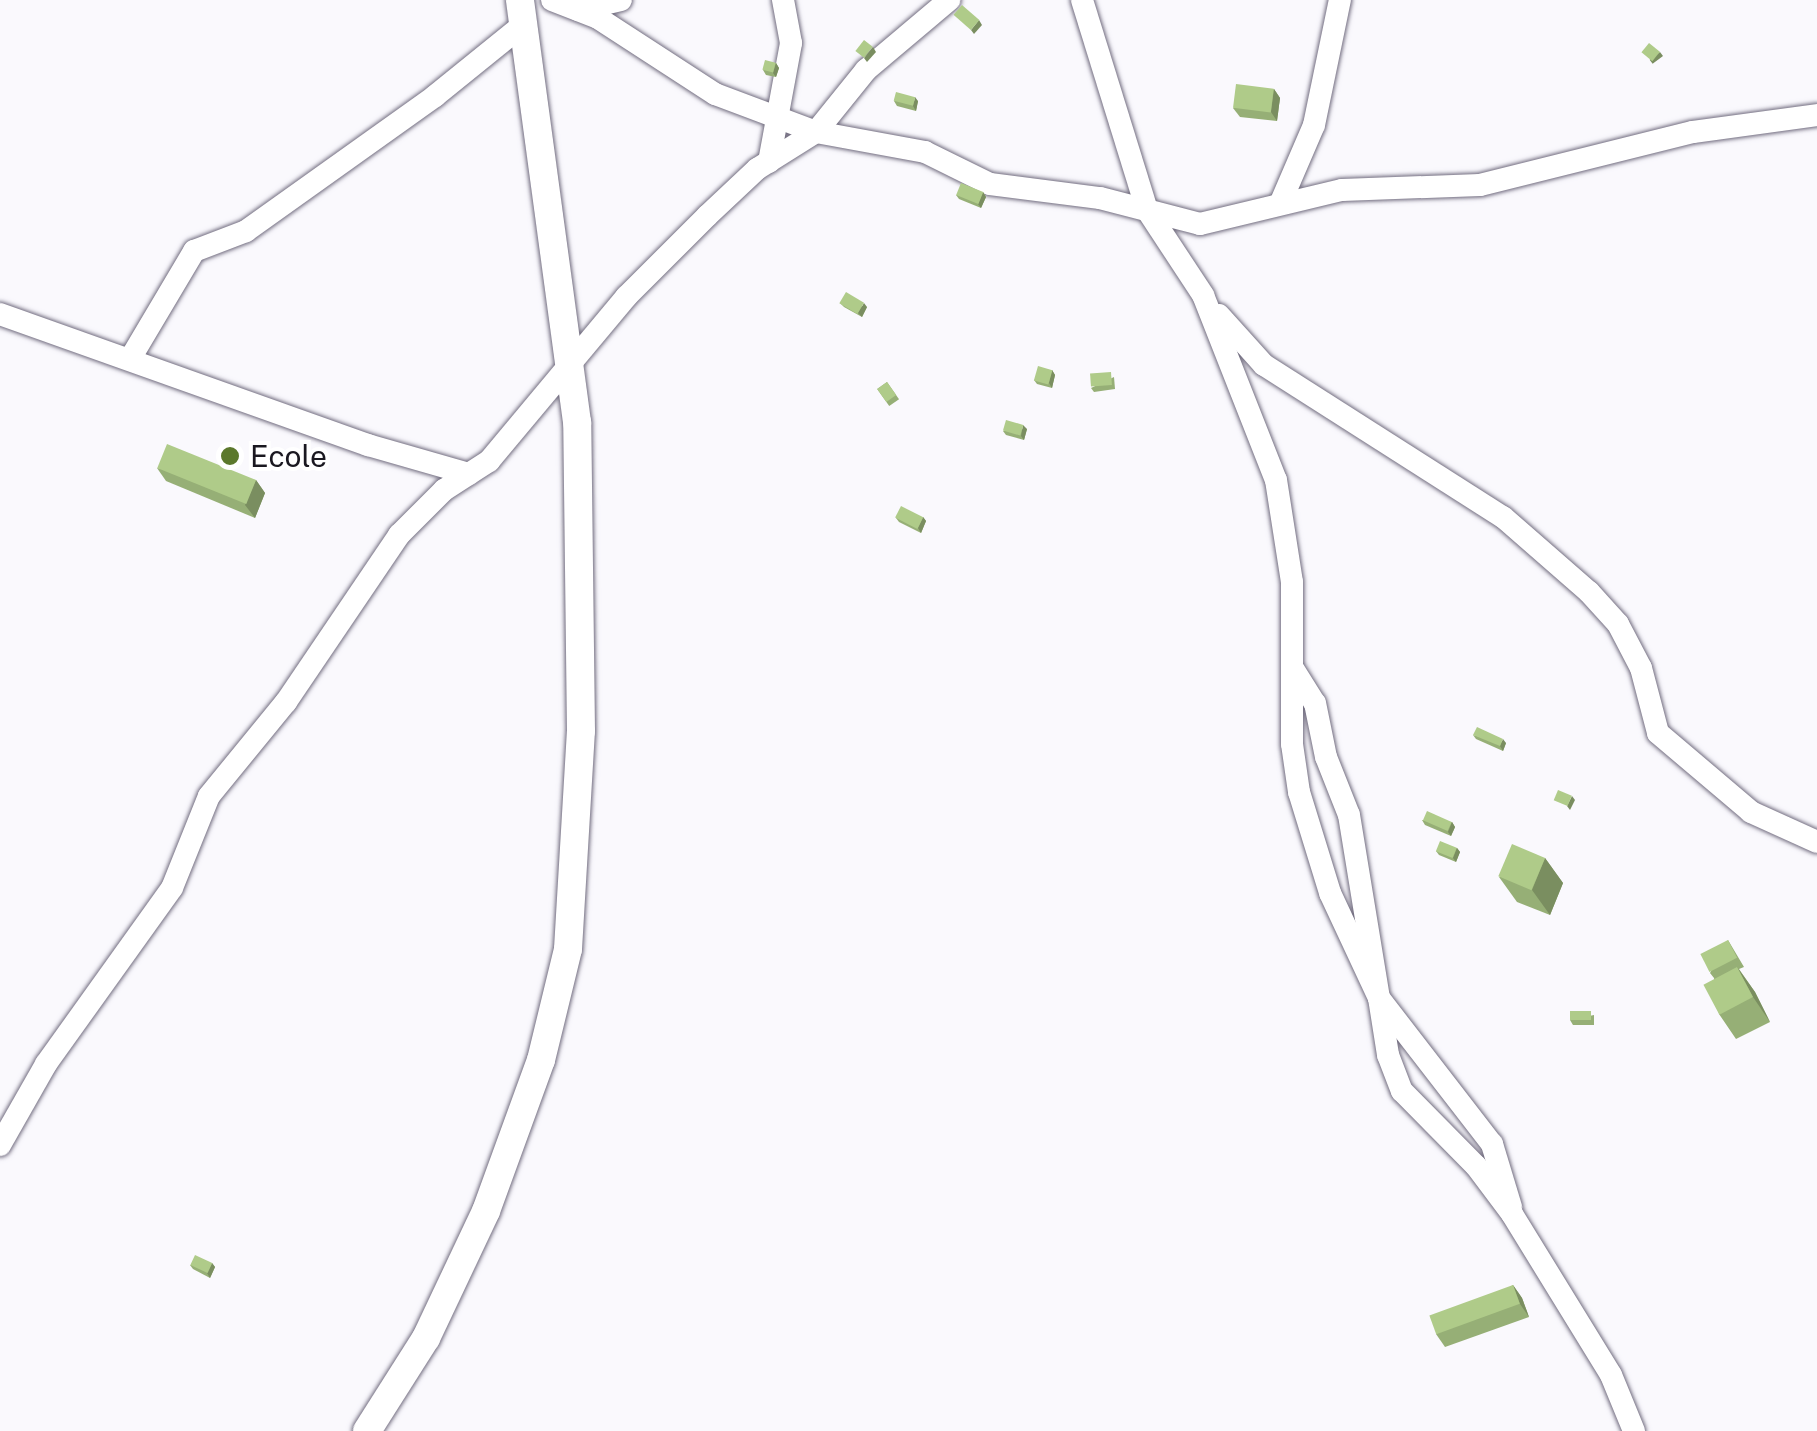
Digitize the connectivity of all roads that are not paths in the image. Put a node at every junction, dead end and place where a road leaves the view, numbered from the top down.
1 (552, 0) edge
2 (620, 0) edge
3 (783, 0) edge
4 (949, 0) edge
5 (1082, 0) edge
6 (1340, 0) edge
7 (578, 10) junction
8 (522, 12) edge
9 (1817, 115) edge
10 (781, 119) junction
11 (816, 132) junction
12 (769, 162) junction
13 (1280, 204) junction
14 (1147, 210) junction
15 (1203, 295) junction
16 (0, 314) edge
17 (130, 359) junction
18 (574, 367) junction
19 (469, 474) junction
20 (1292, 668) junction
21 (1817, 842) edge
22 (1379, 998) junction
23 (0, 1146) edge
24 (1512, 1214) junction
25 (367, 1431) edge
26 (1634, 1431) edge

1 - 7 street
2 - 7 street
3 - 10 street
4 - 11 street
5 - 14 street
6 - 13 street
7 - 10 street
8 - 17 street
8 - 18 street
9 - 13 street
10 - 11 street
10 - 12 street
11 - 12 street
11 - 14 street
12 - 18 street
13 - 14 street
14 - 15 street
15 - 20 street
15 - 21 street
16 - 17 street
17 - 19 street
18 - 19 street
18 - 25 street
19 - 23 street
20 - 22 street
20 - 22 street
22 - 24 street
22 - 24 street
24 - 26 street

